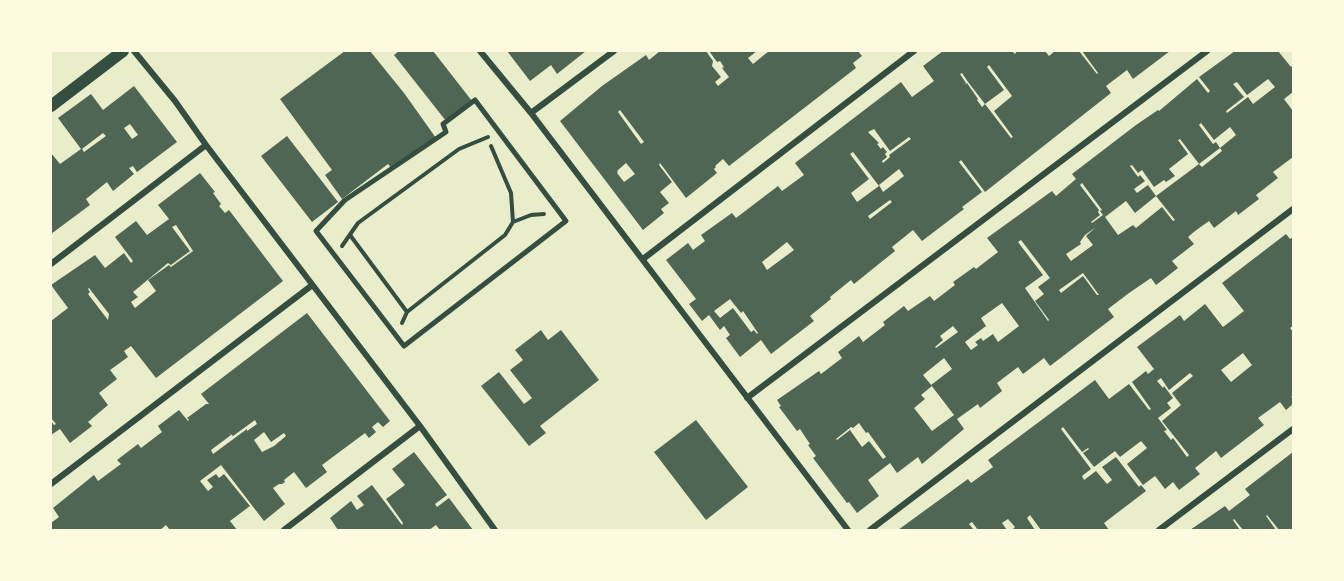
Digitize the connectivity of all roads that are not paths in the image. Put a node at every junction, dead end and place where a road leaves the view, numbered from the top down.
1 (123, 51) edge
2 (134, 51) edge
3 (480, 51) edge
4 (614, 51) edge
5 (914, 51) edge
6 (1207, 51) edge
7 (51, 106) edge
8 (531, 113) junction
9 (206, 145) junction
10 (1293, 209) edge
11 (643, 260) junction
12 (51, 264) edge
13 (311, 286) junction
14 (397, 337) joint
15 (747, 398) junction
16 (420, 426) junction
17 (1293, 429) edge
18 (51, 484) edge
19 (284, 530) edge
20 (495, 530) edge
21 (848, 530) edge
22 (870, 530) edge
23 (1159, 530) edge

1 - 7 main road
2 - 9 street
3 - 8 street
4 - 8 street
5 - 11 street
6 - 15 street
8 - 11 street
9 - 12 street
9 - 13 street
10 - 22 street
11 - 15 street
13 - 16 street
13 - 18 street
14 - 14 street
15 - 21 street
16 - 19 street
16 - 20 street
17 - 23 street

